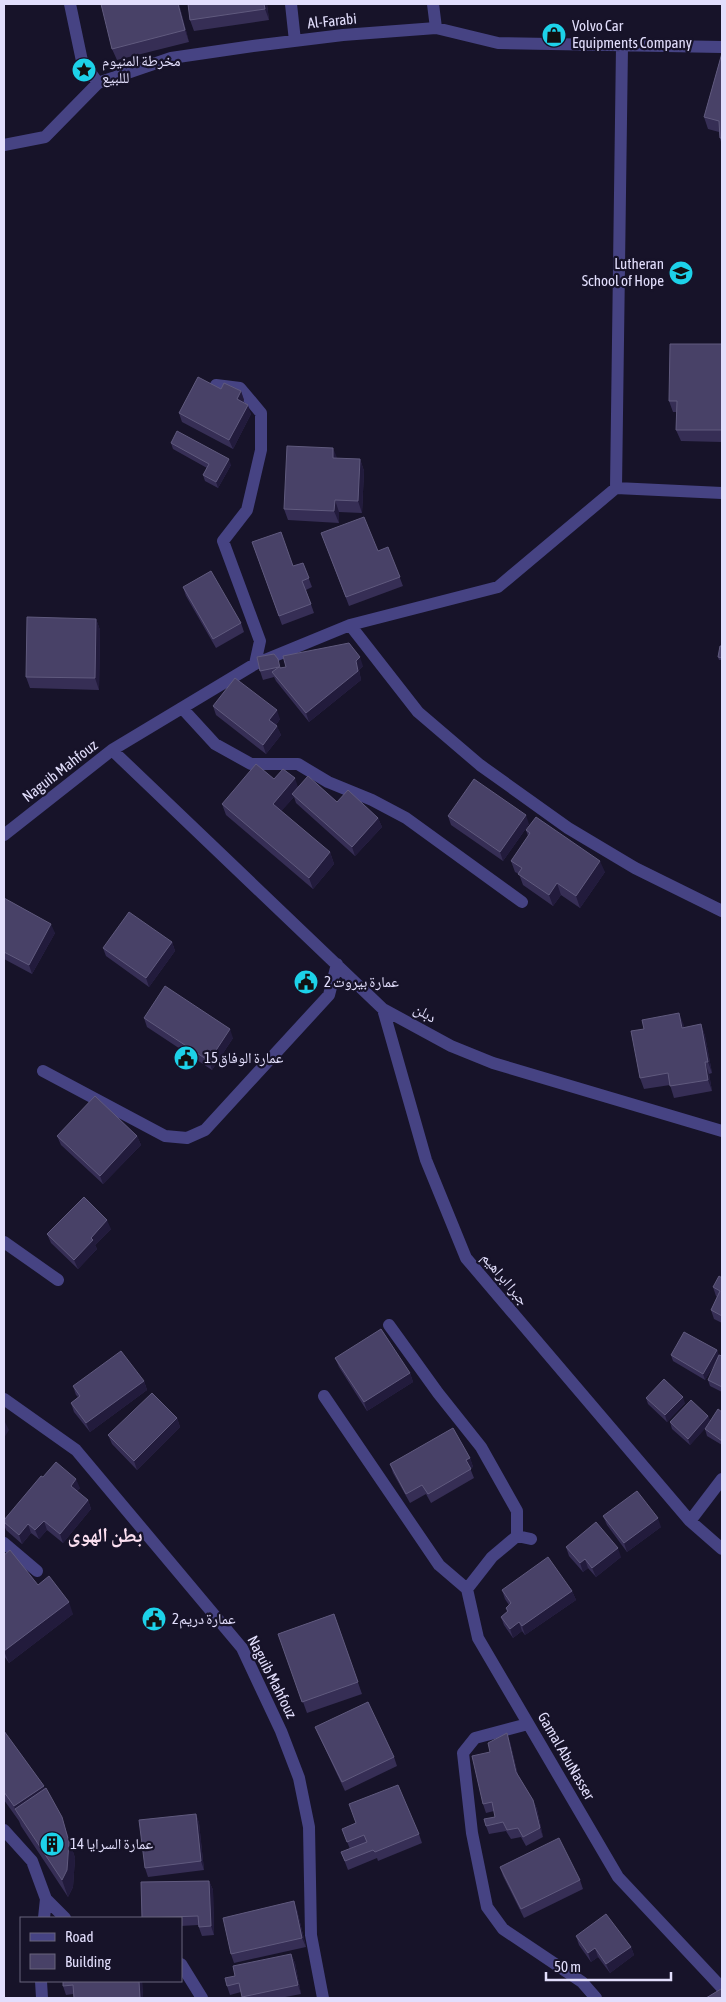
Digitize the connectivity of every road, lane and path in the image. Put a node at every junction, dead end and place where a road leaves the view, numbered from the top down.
1 (70, 4) edge
2 (291, 4) edge
3 (433, 4) edge
4 (436, 28) junction
5 (295, 41) junction
6 (622, 46) junction
7 (722, 47) edge
8 (98, 82) junction
9 (4, 145) edge
10 (216, 385) edge
11 (616, 488) junction
12 (722, 492) edge
13 (350, 625) junction
14 (255, 664) junction
15 (182, 708) junction
16 (112, 750) junction
17 (4, 835) edge
18 (522, 902) dead end
19 (722, 912) edge
20 (338, 964) junction
21 (383, 1008) junction
22 (43, 1071) dead end
23 (722, 1131) edge
24 (4, 1242) edge
25 (58, 1280) dead end
26 (389, 1325) dead end
27 (324, 1396) dead end
28 (4, 1399) edge
29 (722, 1479) edge
30 (690, 1521) junction
31 (517, 1536) junction
32 (531, 1539) dead end
33 (4, 1542) edge
34 (722, 1550) edge
35 (37, 1571) dead end
36 (467, 1589) junction
37 (528, 1724) junction
38 (4, 1830) edge
39 (46, 1899) junction
40 (44, 1917) edge
41 (64, 1917) edge
42 (182, 1966) edge
43 (40, 1982) edge
44 (722, 1988) edge
45 (42, 1998) edge
46 (202, 1998) edge
47 (323, 1998) edge
48 (596, 1998) edge

1 - 8 street
2 - 5 street
3 - 4 street
4 - 5 street, Al-Farabi
4 - 6 street, Al-Farabi
5 - 8 street, Al-Farabi
6 - 7 street, Al-Farabi
6 - 11 street
8 - 9 street
10 - 14 street
11 - 12 street
11 - 13 street, Naguib Mahfouz
13 - 14 street, Naguib Mahfouz
13 - 19 street
14 - 15 street, Naguib Mahfouz
15 - 16 street, Naguib Mahfouz
15 - 18 street
16 - 17 street, Naguib Mahfouz
16 - 20 street, دبلن
20 - 21 street, دبلن
20 - 22 street
21 - 23 street, دبلن
21 - 30 street, جبرا ابراهيم
24 - 25 street
26 - 31 street
27 - 36 street
28 - 47 street, Naguib Mahfouz
29 - 30 street
30 - 34 street, جبرا ابراهيم
31 - 32 street
31 - 36 street
33 - 35 street
36 - 37 street, Gamal AbuNasser
37 - 44 street, Gamal AbuNasser
37 - 48 street
38 - 39 street
39 - 40 street
39 - 41 street
42 - 46 street
43 - 45 street

